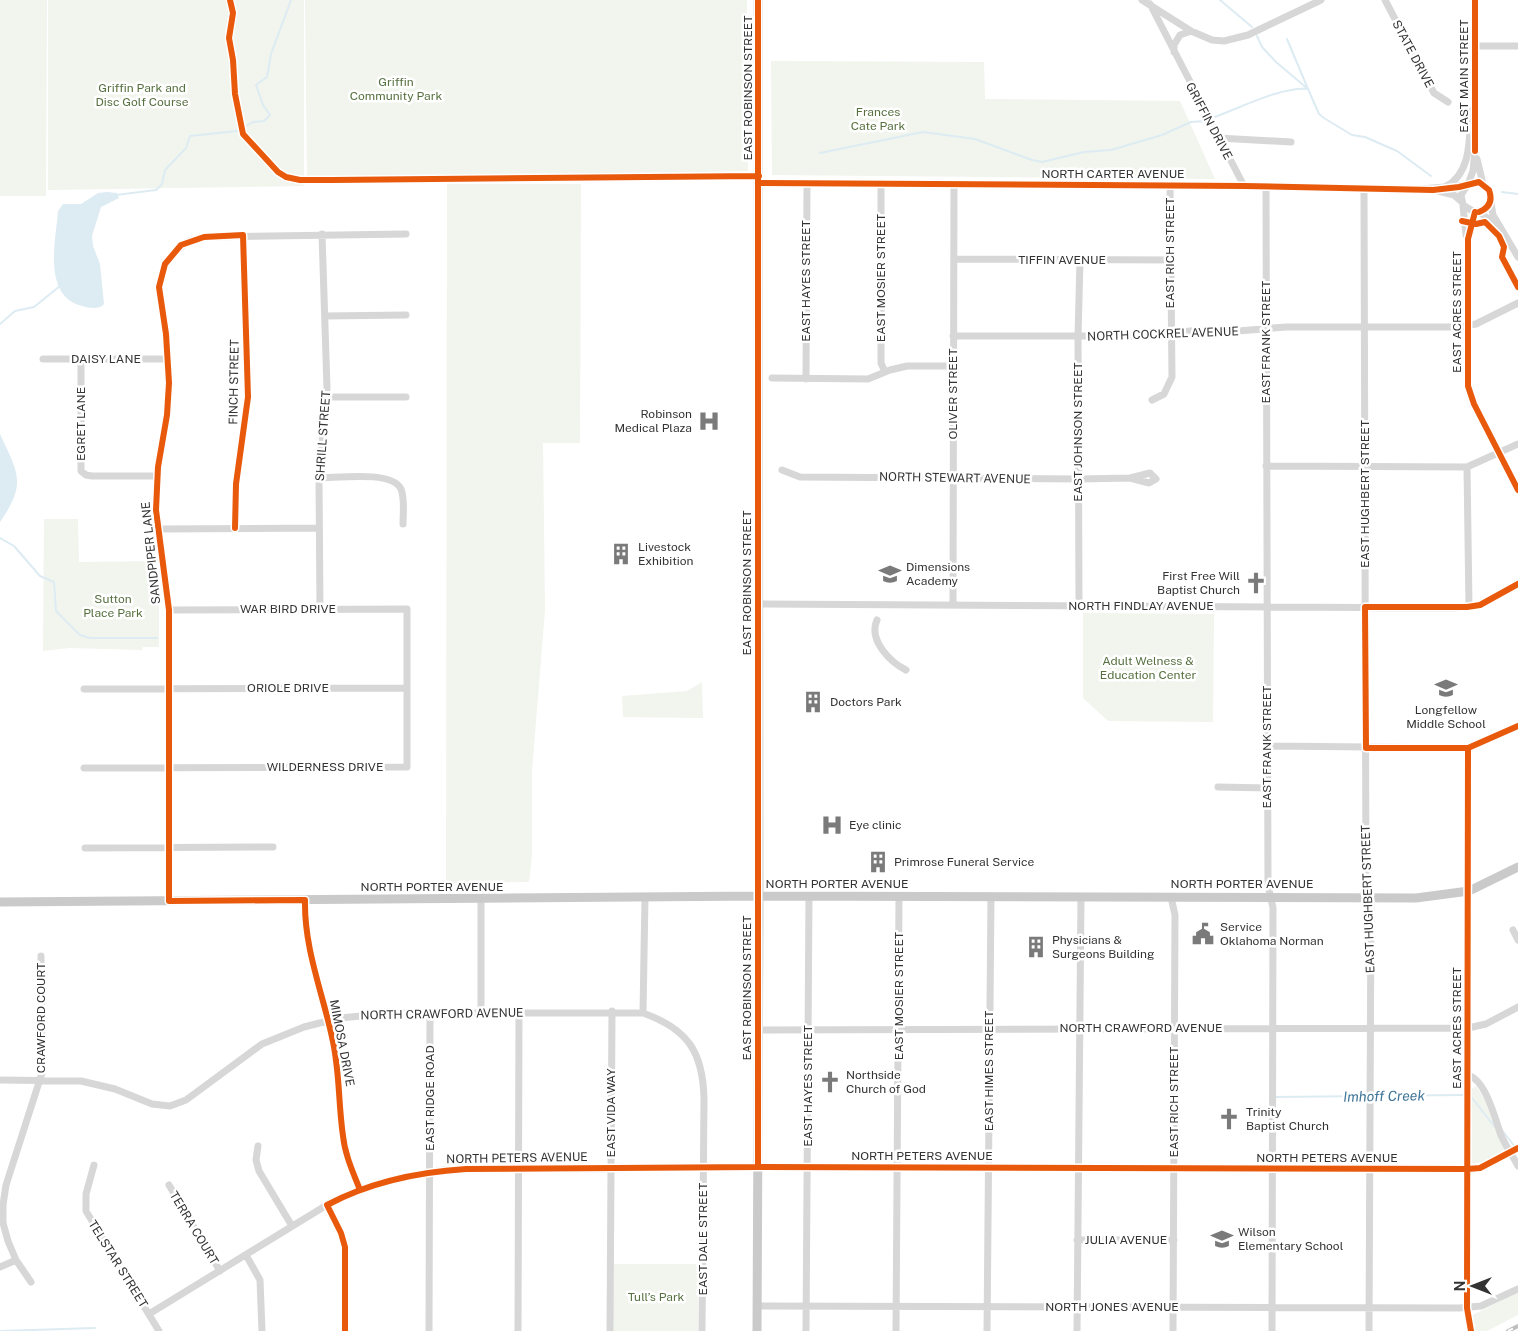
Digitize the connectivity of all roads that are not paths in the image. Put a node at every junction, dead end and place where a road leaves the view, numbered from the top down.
1 (758, 0) edge
2 (1142, 0) edge
3 (1321, 0) edge
4 (1385, 0) edge
5 (1475, 0) edge
6 (1150, 4) junction
7 (1191, 31) junction
8 (1475, 46) junction
9 (1518, 46) edge
10 (1175, 55) junction
11 (1475, 76) junction
12 (1448, 102) dead end
13 (1218, 138) junction
14 (1291, 142) dead end
15 (1475, 151) junction
16 (759, 183) junction
17 (806, 183) junction
18 (881, 183) junction
19 (954, 184) junction
20 (1484, 184) junction
21 (1170, 185) junction
22 (1467, 185) junction
23 (1244, 186) junction
24 (1266, 187) junction
25 (1441, 188) junction
26 (1364, 189) junction
27 (1433, 190) junction
28 (1491, 200) junction
29 (1462, 203) junction
30 (1477, 212) junction
31 (1502, 230) junction
32 (322, 234) junction
33 (406, 234) dead end
34 (243, 235) junction
35 (1468, 239) junction
36 (1518, 257) edge
37 (954, 259) junction
38 (1080, 260) junction
39 (1170, 260) junction
40 (1518, 303) edge
41 (406, 315) dead end
42 (324, 316) junction
43 (1468, 326) junction
44 (1364, 327) junction
45 (1267, 328) junction
46 (1170, 334) junction
47 (953, 336) junction
48 (1078, 337) junction
49 (43, 359) dead end
50 (81, 359) junction
51 (168, 359) junction
52 (953, 366) junction
53 (885, 372) junction
54 (772, 378) dead end
55 (806, 379) junction
56 (327, 397) junction
57 (406, 397) dead end
58 (1152, 400) dead end
59 (1518, 444) edge
60 (1499, 453) junction
61 (1266, 466) junction
62 (1365, 467) junction
63 (1467, 467) junction
64 (782, 470) dead end
65 (158, 476) junction
66 (319, 478) junction
67 (953, 478) junction
68 (1130, 478) dead end
69 (1079, 479) junction
70 (1518, 490) edge
71 (403, 524) dead end
72 (235, 528) junction
73 (319, 528) junction
74 (158, 529) junction
75 (1518, 584) edge
76 (759, 604) junction
77 (953, 604) junction
78 (1080, 605) junction
79 (1267, 606) junction
80 (1365, 607) junction
81 (1469, 607) junction
82 (320, 609) junction
83 (407, 609) joint
84 (169, 610) junction
85 (877, 620) dead end
86 (906, 670) dead end
87 (407, 688) junction
88 (84, 689) dead end
89 (169, 689) junction
90 (1518, 726) edge
91 (1267, 746) junction
92 (1366, 748) junction
93 (1468, 748) junction
94 (84, 768) dead end
95 (169, 768) junction
96 (1218, 787) dead end
97 (1268, 788) junction
98 (170, 847) junction
99 (273, 847) dead end
100 (85, 848) dead end
101 (1518, 867) edge
102 (1469, 891) junction
103 (759, 896) junction
104 (809, 896) junction
105 (991, 896) junction
106 (1271, 896) junction
107 (646, 897) junction
108 (899, 897) junction
109 (1081, 897) junction
110 (1172, 897) junction
111 (1369, 897) junction
112 (481, 899) junction
113 (305, 900) junction
114 (169, 901) junction
115 (0, 902) edge
116 (1513, 930) dead end
117 (1518, 940) edge
118 (41, 956) dead end
119 (1518, 1007) edge
120 (612, 1012) junction
121 (643, 1012) junction
122 (481, 1013) junction
123 (519, 1013) junction
124 (430, 1014) junction
125 (328, 1020) junction
126 (988, 1028) junction
127 (1273, 1028) junction
128 (1371, 1028) junction
129 (1468, 1028) junction
130 (808, 1029) junction
131 (899, 1029) junction
132 (1080, 1029) junction
133 (1174, 1029) junction
134 (758, 1030) junction
135 (1468, 1075) junction
136 (0, 1080) edge
137 (40, 1080) junction
138 (258, 1146) dead end
139 (1514, 1150) edge
140 (94, 1165) dead end
141 (1518, 1166) edge
142 (703, 1167) junction
143 (758, 1167) junction
144 (807, 1167) junction
145 (519, 1168) junction
146 (611, 1168) junction
147 (898, 1168) junction
148 (988, 1168) junction
149 (1079, 1168) junction
150 (1174, 1169) junction
151 (1272, 1169) junction
152 (1370, 1169) junction
153 (1468, 1169) junction
154 (430, 1172) junction
155 (168, 1185) dead end
156 (360, 1190) junction
157 (327, 1205) junction
158 (292, 1226) junction
159 (1077, 1240) junction
160 (1174, 1240) junction
161 (246, 1255) junction
162 (16, 1260) junction
163 (0, 1267) edge
164 (220, 1271) junction
165 (31, 1282) dead end
166 (1518, 1289) edge
167 (757, 1306) junction
168 (806, 1306) junction
169 (896, 1306) junction
170 (987, 1307) junction
171 (1077, 1307) junction
172 (1174, 1307) junction
173 (1272, 1308) junction
174 (1369, 1308) junction
175 (1467, 1308) junction
176 (149, 1314) junction
177 (159, 1331) edge
178 (262, 1331) edge
179 (345, 1331) edge
180 (429, 1331) edge
181 (518, 1331) edge
182 (610, 1331) edge
183 (702, 1331) edge
184 (757, 1331) edge
185 (806, 1331) edge
186 (896, 1331) edge
187 (986, 1331) edge
188 (1077, 1331) edge
189 (1173, 1331) edge
190 (1272, 1331) edge
191 (1369, 1331) edge
192 (1471, 1331) edge

1 - 16 main road, EAST ROBINSON STREET
2 - 6 street
3 - 7 street
4 - 12 street, STATE DRIVE
5 - 8 street, EAST MAIN STREET
6 - 7 street
6 - 10 street, GRIFFIN DRIVE
7 - 10 street
8 - 9 street
8 - 11 street, EAST MAIN STREET
10 - 13 street, GRIFFIN DRIVE
11 - 15 street, EAST MAIN STREET
11 - 25 street
13 - 14 street
13 - 23 street, GRIFFIN DRIVE
15 - 20 street, EAST MAIN STREET
15 - 22 street, EAST MAIN STREET
16 - 17 street, NORTH CARTER AVENUE
16 - 76 main road, EAST ROBINSON STREET
17 - 18 street, NORTH CARTER AVENUE
17 - 55 street, EAST HAYES STREET
18 - 19 street, NORTH CARTER AVENUE
18 - 53 street, EAST MOSIER STREET
19 - 21 street, NORTH CARTER AVENUE
19 - 37 street, OLIVER STREET
20 - 22 street
20 - 28 street
21 - 23 street, NORTH CARTER AVENUE
21 - 39 street, EAST RICH STREET
22 - 25 street, NORTH CARTER AVENUE
22 - 29 street
23 - 24 street, NORTH CARTER AVENUE
24 - 26 street, NORTH CARTER AVENUE
24 - 45 street, EAST FRANK STREET
25 - 27 street, NORTH CARTER AVENUE
26 - 27 street, NORTH CARTER AVENUE
26 - 44 street, EAST HUGHBERT STREET
27 - 29 street, NORTH CARTER AVENUE
28 - 30 street
28 - 31 street
29 - 30 street
29 - 35 street, EAST ACRES STREET
30 - 31 street
30 - 35 street, EAST ACRES STREET
31 - 36 street
32 - 33 street, SANDPIPER LANE
32 - 34 street, SANDPIPER LANE
32 - 42 street, SHRILL STREET
34 - 51 street, SANDPIPER LANE
34 - 72 street, FINCH STREET
35 - 43 street, EAST ACRES STREET
37 - 38 street, TIFFIN AVENUE
37 - 47 street, OLIVER STREET
38 - 39 street, TIFFIN AVENUE
38 - 48 street, EAST JOHNSON STREET
39 - 46 street, EAST RICH STREET
40 - 43 street, NORTH COCKREL AVENUE
41 - 42 street
42 - 56 street, SHRILL STREET
43 - 44 street, NORTH COCKREL AVENUE
43 - 60 street, EAST ACRES STREET
44 - 45 street, NORTH COCKREL AVENUE
44 - 62 street, EAST HUGHBERT STREET
45 - 46 street, NORTH COCKREL AVENUE
45 - 61 street, EAST FRANK STREET
46 - 48 street, NORTH COCKREL AVENUE
46 - 58 street, EAST RICH STREET
47 - 48 street, NORTH COCKREL AVENUE
47 - 52 street, OLIVER STREET
48 - 69 street, EAST JOHNSON STREET
49 - 50 street, DAISY LANE
50 - 51 street, DAISY LANE
50 - 65 street, EGRET LANE
51 - 65 street, SANDPIPER LANE
52 - 53 street
52 - 67 street, OLIVER STREET
53 - 55 street
54 - 55 street
56 - 57 street
56 - 66 street, SHRILL STREET
59 - 60 street
60 - 63 street
60 - 70 street
61 - 62 street
61 - 79 street, EAST FRANK STREET
62 - 63 street
62 - 80 street, EAST HUGHBERT STREET
63 - 81 street
64 - 67 street, NORTH STEWART AVENUE
65 - 74 street, SANDPIPER LANE
66 - 71 street
66 - 73 street, SHRILL STREET
67 - 69 street, NORTH STEWART AVENUE
67 - 77 street, OLIVER STREET
68 - 69 street, NORTH STEWART AVENUE
69 - 78 street, EAST JOHNSON STREET
72 - 73 street
72 - 74 street
73 - 82 street, SHRILL STREET
74 - 84 street, SANDPIPER LANE
75 - 81 street, NORTH FINDLAY AVENUE
76 - 77 street, NORTH FINDLAY AVENUE
76 - 103 main road, EAST ROBINSON STREET
77 - 78 street, NORTH FINDLAY AVENUE
78 - 79 street, NORTH FINDLAY AVENUE
79 - 80 street, NORTH FINDLAY AVENUE
79 - 91 street, EAST FRANK STREET
80 - 81 street, NORTH FINDLAY AVENUE
80 - 92 street, EAST HUGHBERT STREET
82 - 83 street, WAR BIRD DRIVE
82 - 84 street, WAR BIRD DRIVE
83 - 87 street, WILDERNESS DRIVE
84 - 89 street, SANDPIPER LANE
85 - 86 street
87 - 89 street, ORIOLE DRIVE
87 - 95 street, WILDERNESS DRIVE
88 - 89 street, ORIOLE DRIVE
89 - 95 street, SANDPIPER LANE
90 - 93 street
91 - 92 street
91 - 97 street, EAST FRANK STREET
92 - 93 street
92 - 111 street, EAST HUGHBERT STREET
93 - 102 street, EAST ACRES STREET
94 - 95 street, WILDERNESS DRIVE
95 - 98 street, SANDPIPER LANE
96 - 97 street
97 - 106 street, EAST FRANK STREET
98 - 99 street
98 - 100 street
98 - 114 street, SANDPIPER LANE
101 - 102 main road, NORTH PORTER AVENUE
102 - 111 main road, NORTH PORTER AVENUE
102 - 129 street, EAST ACRES STREET
103 - 104 main road, NORTH PORTER AVENUE
103 - 107 main road, NORTH PORTER AVENUE
103 - 134 main road, EAST ROBINSON STREET
104 - 108 main road, NORTH PORTER AVENUE
104 - 130 street, EAST HAYES STREET
105 - 108 main road, NORTH PORTER AVENUE
105 - 109 main road, NORTH PORTER AVENUE
105 - 126 street, EAST HIMES STREET
106 - 110 main road, NORTH PORTER AVENUE
106 - 111 main road, NORTH PORTER AVENUE
106 - 127 street, EAST FRANK STREET
107 - 112 main road, NORTH PORTER AVENUE
107 - 121 street
108 - 131 street, EAST MOSIER STREET
109 - 110 main road, NORTH PORTER AVENUE
109 - 132 street
110 - 133 street, EAST RICH STREET
111 - 128 street, EAST HUGHBERT STREET
112 - 113 main road, NORTH PORTER AVENUE
112 - 122 street
113 - 114 main road, NORTH PORTER AVENUE
113 - 125 street, MIMOSA DRIVE
114 - 115 main road, NORTH PORTER AVENUE
116 - 117 street
118 - 137 street, CRAWFORD COURT
119 - 129 street, NORTH CRAWFORD AVENUE
120 - 121 street, NORTH CRAWFORD AVENUE
120 - 123 street, NORTH CRAWFORD AVENUE
120 - 146 street, EAST VIDA WAY
121 - 142 street, EAST DALE STREET
122 - 123 street, NORTH CRAWFORD AVENUE
122 - 124 street, NORTH CRAWFORD AVENUE
123 - 145 street
124 - 125 street, NORTH CRAWFORD AVENUE
124 - 154 street, EAST RIDGE ROAD
125 - 137 street, NORTH CRAWFORD AVENUE
125 - 156 street, MIMOSA DRIVE
126 - 131 street, NORTH CRAWFORD AVENUE
126 - 132 street, NORTH CRAWFORD AVENUE
126 - 148 street, EAST HIMES STREET
127 - 128 street, NORTH CRAWFORD AVENUE
127 - 133 street, NORTH CRAWFORD AVENUE
127 - 151 street, EAST FRANK STREET
128 - 129 street, NORTH CRAWFORD AVENUE
128 - 152 street, EAST HUGHBERT STREET
129 - 135 street, EAST ACRES STREET
130 - 131 street, NORTH CRAWFORD AVENUE
130 - 134 street, NORTH CRAWFORD AVENUE
130 - 144 street, EAST HAYES STREET
131 - 147 street, EAST MOSIER STREET
132 - 133 street, NORTH CRAWFORD AVENUE
132 - 149 street
133 - 150 street, EAST RICH STREET
134 - 143 main road, EAST ROBINSON STREET
135 - 139 street
135 - 153 street, EAST ACRES STREET
136 - 137 street, NORTH CRAWFORD AVENUE
137 - 162 street, CRAWFORD COURT
138 - 158 street
139 - 141 street
139 - 153 street, NORTH PETERS AVENUE
140 - 176 street, TELSTAR STREET
142 - 143 street, NORTH PETERS AVENUE
142 - 146 street, NORTH PETERS AVENUE
142 - 183 street, EAST DALE STREET
143 - 144 street, NORTH PETERS AVENUE
143 - 167 main road, EAST ROBINSON STREET
144 - 147 street, NORTH PETERS AVENUE
144 - 168 street, EAST HAYES STREET
145 - 146 street, NORTH PETERS AVENUE
145 - 154 street, NORTH PETERS AVENUE
145 - 181 street
146 - 182 street, EAST VIDA WAY
147 - 148 street, NORTH PETERS AVENUE
147 - 169 street, EAST MOSIER STREET
148 - 149 street, NORTH PETERS AVENUE
148 - 170 street, EAST HIMES STREET
149 - 150 street, NORTH PETERS AVENUE
149 - 159 street
150 - 151 street, NORTH PETERS AVENUE
150 - 160 street, EAST RICH STREET
151 - 152 street, NORTH PETERS AVENUE
151 - 173 street, EAST FRANK STREET
152 - 153 street, NORTH PETERS AVENUE
152 - 174 street, EAST HUGHBERT STREET
153 - 175 street, EAST ACRES STREET
154 - 156 street, NORTH PETERS AVENUE
154 - 180 street, EAST RIDGE ROAD
155 - 164 street, TERRA COURT
156 - 157 street, NORTH PETERS AVENUE
157 - 158 street, NORTH PETERS AVENUE
157 - 179 street
158 - 161 street, NORTH PETERS AVENUE
159 - 160 street, JULIA AVENUE
159 - 171 street
160 - 172 street, EAST RICH STREET
161 - 164 street, NORTH PETERS AVENUE
161 - 178 street
162 - 163 street
162 - 165 street, CRAWFORD COURT
164 - 176 street, NORTH PETERS AVENUE
166 - 175 street, NORTH JONES AVENUE
167 - 168 street, NORTH JONES AVENUE
167 - 184 main road, EAST ROBINSON STREET
168 - 169 street, NORTH JONES AVENUE
168 - 185 street, EAST HAYES STREET
169 - 170 street, NORTH JONES AVENUE
169 - 186 street, EAST MOSIER STREET
170 - 171 street, NORTH JONES AVENUE
170 - 187 street, EAST HIMES STREET
171 - 172 street, NORTH JONES AVENUE
171 - 188 street
172 - 173 street, NORTH JONES AVENUE
172 - 189 street, EAST RICH STREET
173 - 174 street, NORTH JONES AVENUE
173 - 190 street, EAST FRANK STREET
174 - 175 street, NORTH JONES AVENUE
174 - 191 street, EAST HUGHBERT STREET
175 - 192 street, EAST ACRES STREET
176 - 177 street, TELSTAR STREET

